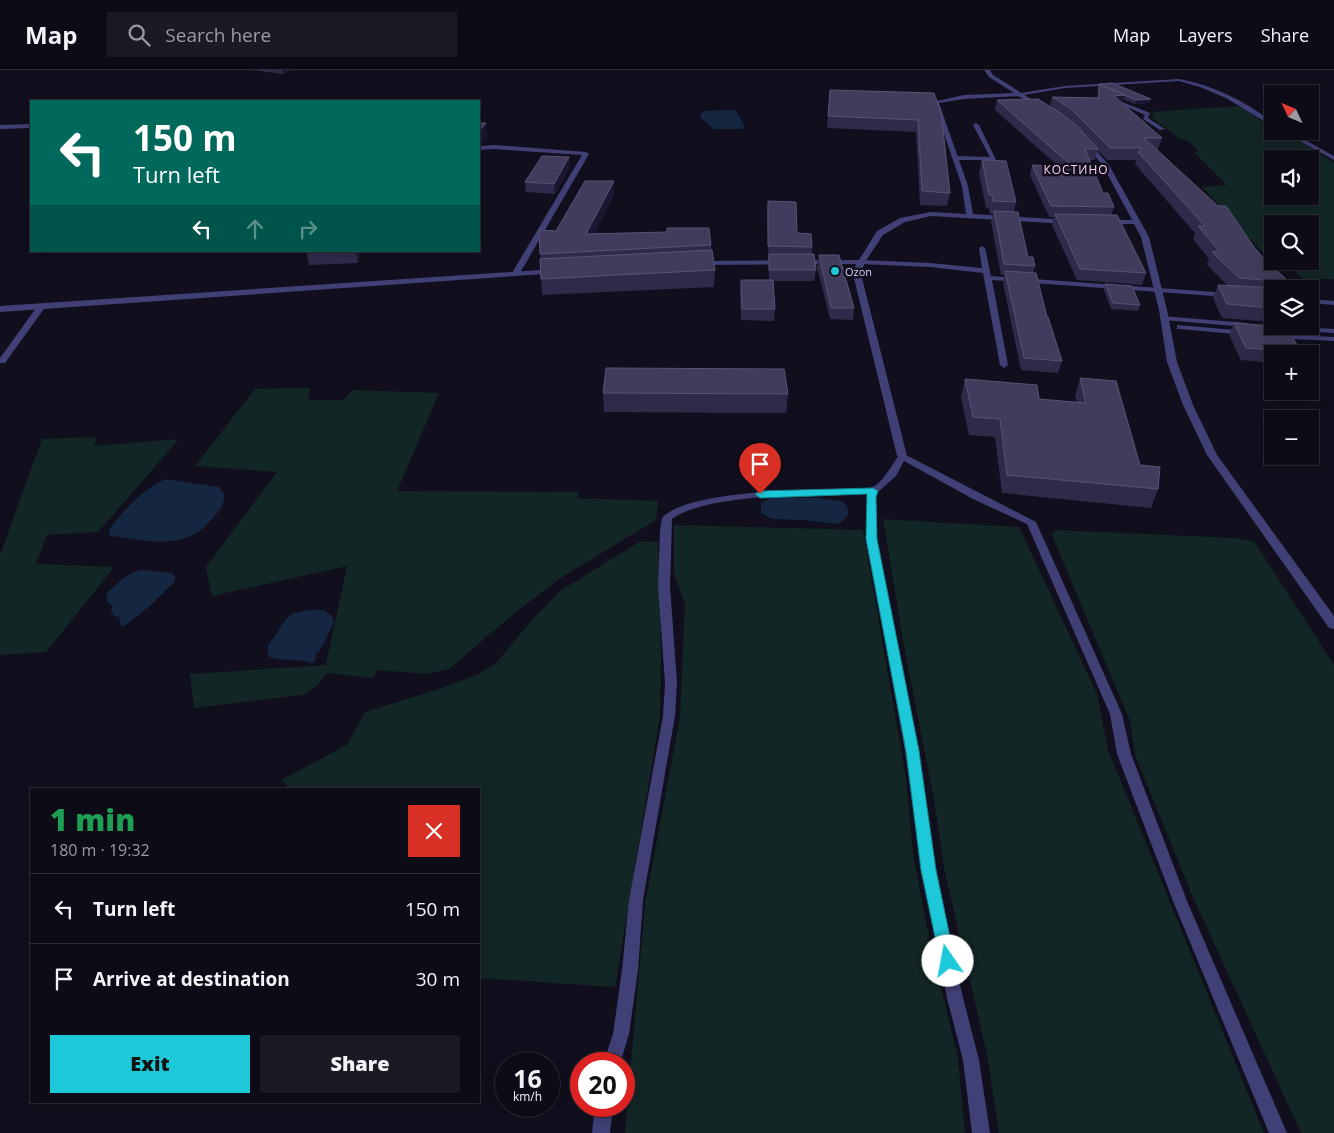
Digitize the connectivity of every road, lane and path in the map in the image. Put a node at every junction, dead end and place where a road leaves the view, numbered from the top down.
1 (987, 70) edge
2 (1084, 86) junction
3 (1098, 92) edge
4 (1018, 94) junction
5 (1105, 95) edge
6 (1049, 112) edge
7 (1264, 118) edge
8 (976, 125) dead end
9 (30, 126) edge
10 (0, 128) edge
11 (1162, 129) dead end
12 (1082, 138) edge
13 (1301, 140) edge
14 (480, 148) edge
15 (957, 158) junction
16 (1334, 158) edge
17 (970, 216) junction
18 (1093, 222) edge
19 (1137, 222) junction
20 (1076, 223) edge
21 (982, 248) dead end
22 (861, 262) junction
23 (691, 263) edge
24 (563, 270) edge
25 (516, 273) junction
26 (987, 274) junction
27 (1158, 290) junction
28 (1234, 296) edge
29 (1319, 302) edge
30 (1334, 303) edge
31 (42, 306) junction
32 (0, 309) edge
33 (1165, 322) junction
34 (1258, 330) edge
35 (1334, 331) edge
36 (1334, 339) edge
37 (2, 361) dead end
38 (1004, 365) dead end
39 (902, 456) junction
40 (873, 491) junction
41 (1334, 625) edge
42 (615, 1052) edge
43 (603, 1117) edge
44 (601, 1133) edge
45 (981, 1133) edge
46 (1278, 1133) edge

1 - 4 street
2 - 3 lane
2 - 4 lane
2 - 7 lane
4 - 6 street
4 - 15 street
5 - 11 lane
8 - 15 lane
9 - 10 lane
12 - 19 street
13 - 16 lane
14 - 25 lane
15 - 17 street
17 - 20 street
17 - 22 street
18 - 19 street
19 - 27 street
21 - 26 lane
22 - 23 street
22 - 26 lane
22 - 39 street
24 - 25 street
25 - 31 street
26 - 27 lane
26 - 38 lane
27 - 28 lane
27 - 33 street
29 - 30 lane
31 - 32 street
31 - 37 lane
33 - 34 lane
33 - 41 street
35 - 36 lane
39 - 40 lane
39 - 46 lane
40 - 42 lane
40 - 45 lane
43 - 44 lane

